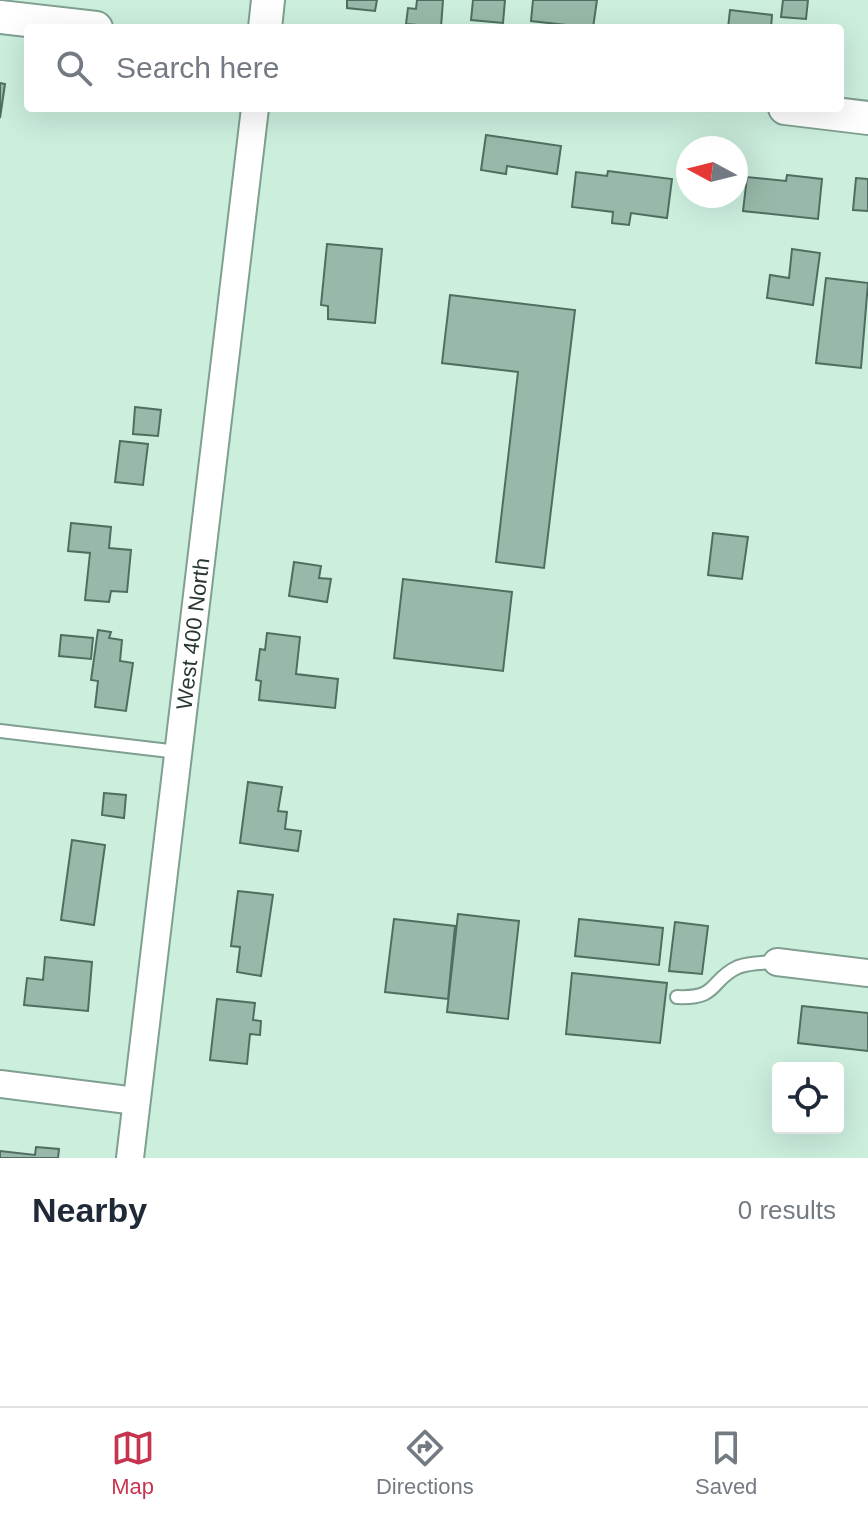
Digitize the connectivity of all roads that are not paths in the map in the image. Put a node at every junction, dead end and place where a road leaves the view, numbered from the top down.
1 (268, 0) edge
2 (0, 17) edge
3 (61, 24) edge
4 (265, 24) edge
5 (255, 112) edge
6 (818, 112) edge
7 (868, 118) edge
8 (0, 731) edge
9 (178, 752) junction
10 (777, 962) joint
11 (868, 973) edge
12 (677, 997) dead end
13 (0, 1084) edge
14 (136, 1101) junction
15 (130, 1158) edge

1 - 4 street
2 - 3 street
5 - 9 street, West 400 North
6 - 7 street
8 - 9 lane
9 - 14 street, West 400 North
10 - 11 street
10 - 12 lane
13 - 14 street
14 - 15 street, West 400 North

